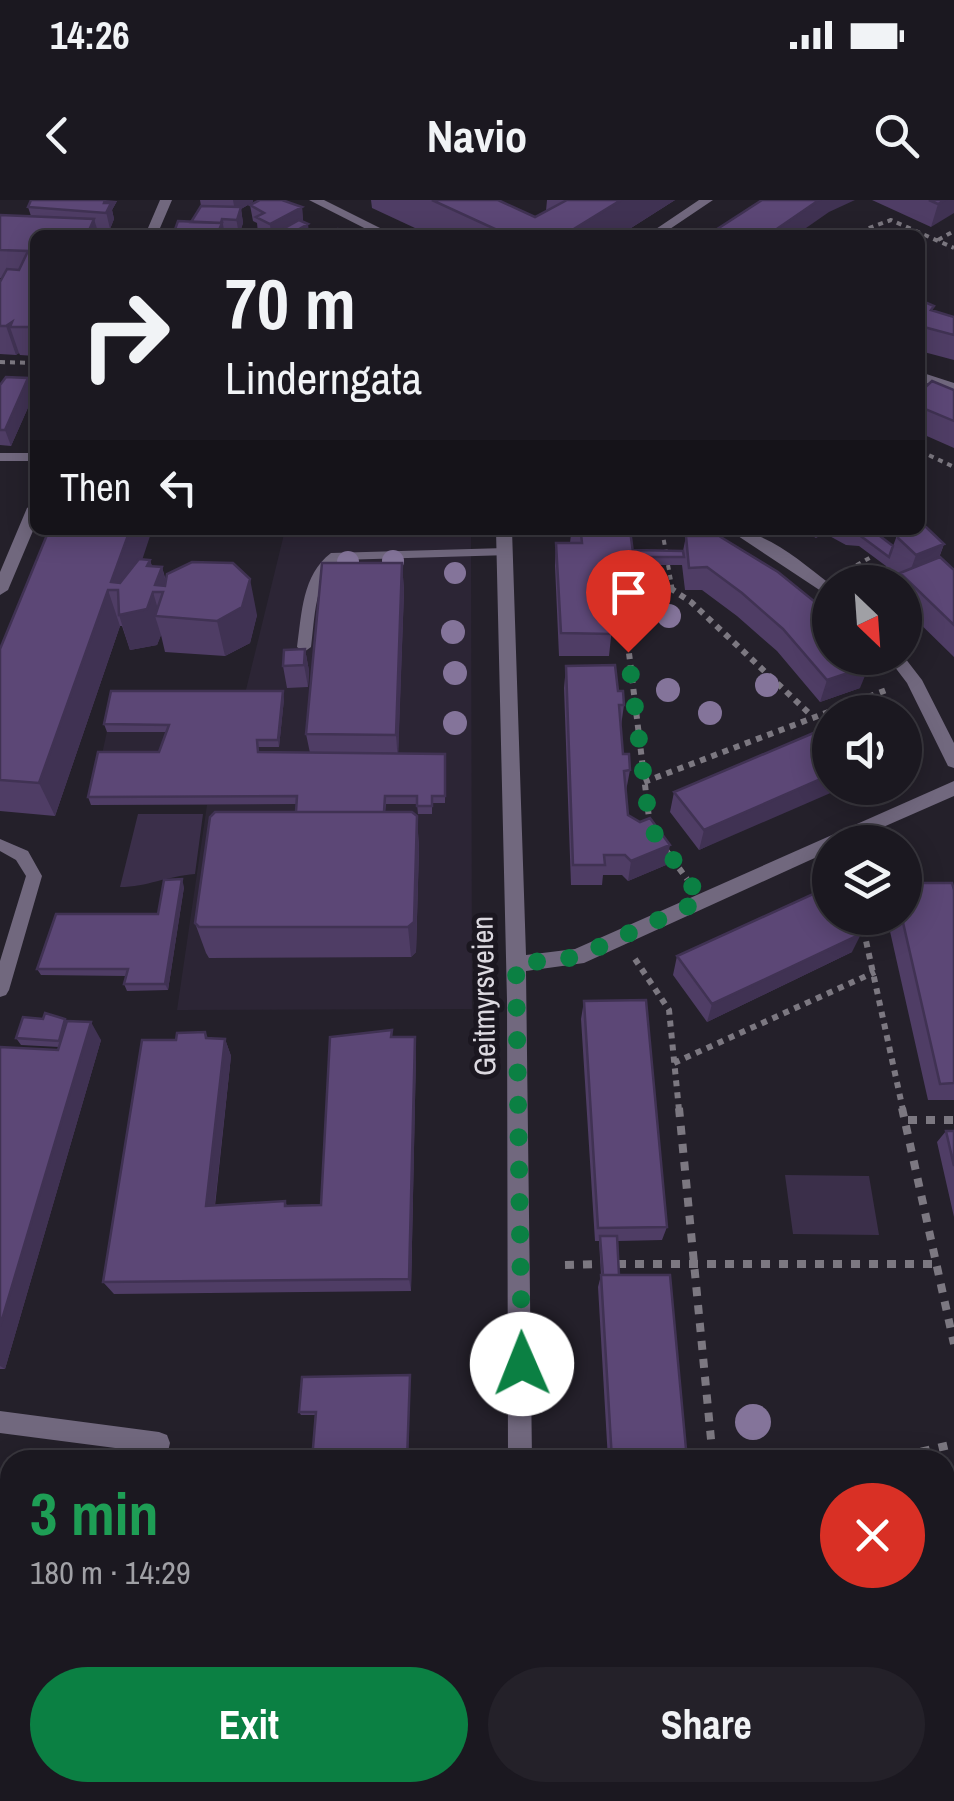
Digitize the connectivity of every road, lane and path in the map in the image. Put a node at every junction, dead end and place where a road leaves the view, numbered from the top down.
1 (166, 200) edge
2 (315, 200) edge
3 (706, 200) edge
4 (352, 202) edge
5 (336, 210) junction
6 (153, 230) edge
7 (378, 230) edge
8 (661, 230) edge
9 (857, 230) edge
10 (917, 230) edge
11 (954, 231) edge
12 (925, 234) edge
13 (937, 240) junction
14 (954, 248) edge
15 (0, 362) edge
16 (30, 363) edge
17 (925, 378) edge
18 (954, 388) edge
19 (925, 453) edge
20 (0, 457) edge
21 (30, 457) edge
22 (954, 467) edge
23 (30, 520) edge
24 (504, 535) edge
25 (663, 535) edge
26 (744, 535) edge
27 (897, 535) edge
28 (893, 544) edge
29 (505, 552) junction
30 (873, 556) edge
31 (860, 565) edge
32 (812, 579) edge
33 (670, 589) junction
34 (0, 590) edge
35 (304, 647) edge
36 (910, 675) edge
37 (914, 680) junction
38 (811, 715) junction
39 (954, 762) edge
40 (644, 782) junction
41 (954, 788) edge
42 (871, 825) edge
43 (0, 845) edge
44 (812, 851) edge
45 (702, 900) junction
46 (865, 935) edge
47 (620, 937) junction
48 (516, 964) junction
49 (875, 972) junction
50 (0, 990) edge
51 (674, 1063) junction
52 (908, 1120) junction
53 (954, 1120) edge
54 (693, 1262) junction
55 (600, 1264) edge
56 (617, 1264) edge
57 (935, 1264) junction
58 (565, 1265) dead end
59 (954, 1344) edge
60 (0, 1422) edge
61 (954, 1444) edge
62 (157, 1450) edge
63 (520, 1450) edge
64 (712, 1450) edge
65 (928, 1450) edge

1 - 6 street
2 - 5 street
3 - 8 street
4 - 5 street
5 - 7 street
9 - 10 path
11 - 13 path
12 - 13 path
13 - 14 path
15 - 16 path
17 - 18 street
19 - 22 path
20 - 21 lane
23 - 34 street
24 - 29 street, Geitmyrsveien
25 - 33 path
26 - 32 street
27 - 28 path
29 - 35 lane
29 - 48 street, Geitmyrsveien
30 - 31 path
33 - 38 path
33 - 40 path
36 - 37 street
37 - 38 path
37 - 39 street
38 - 40 path
40 - 45 path
41 - 42 street
43 - 50 lane
44 - 45 street
45 - 47 street
46 - 49 path
47 - 48 street
47 - 51 path
48 - 63 street, Geitmyrsveien
49 - 51 path
49 - 52 path
51 - 54 path
52 - 53 path
52 - 57 path
54 - 56 path
54 - 57 path
54 - 64 path
55 - 58 path
57 - 59 path
60 - 62 lane
61 - 65 path

